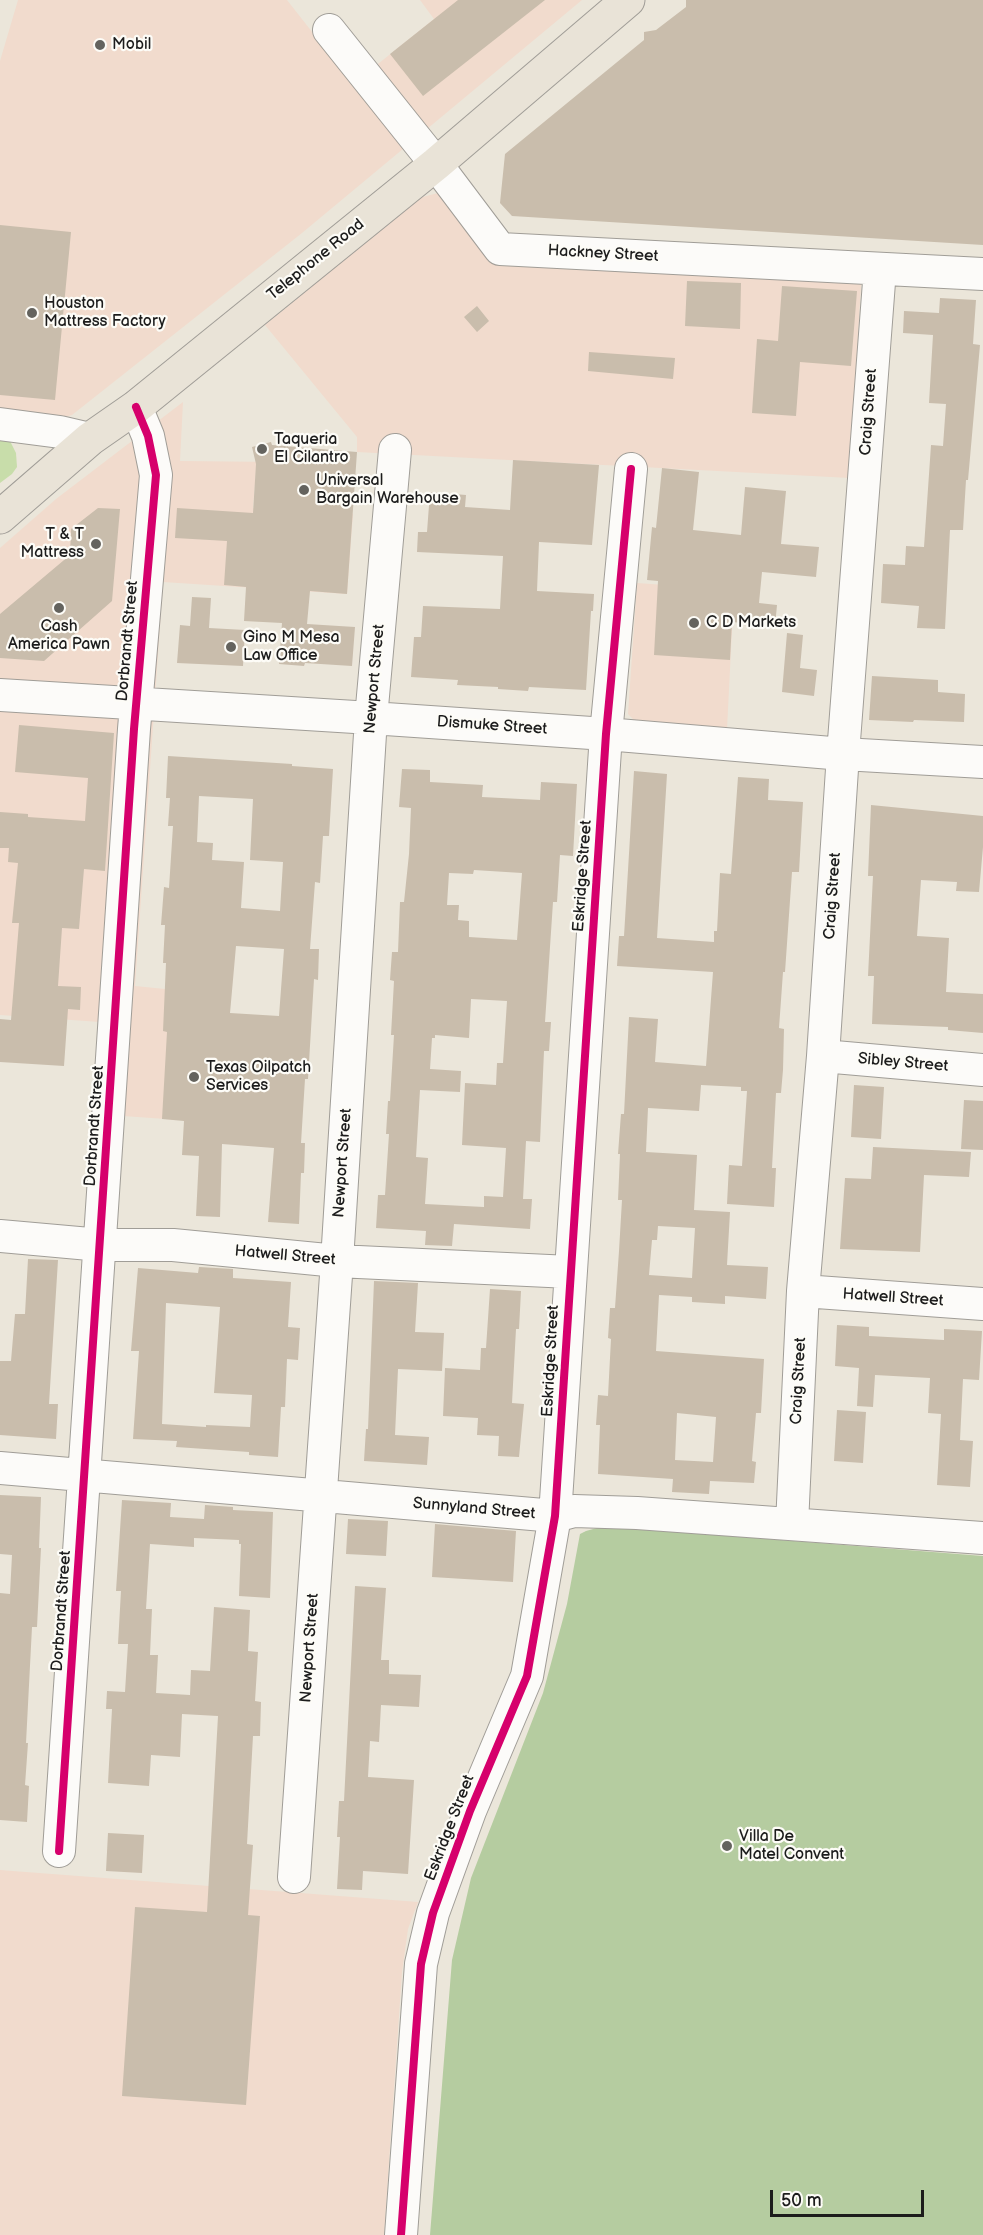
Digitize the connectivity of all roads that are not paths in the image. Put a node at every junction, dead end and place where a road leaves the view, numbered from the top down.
1 (628, 0) edge
2 (329, 30) dead end
3 (436, 164) junction
4 (880, 268) junction
5 (983, 274) edge
6 (136, 407) junction
7 (0, 424) edge
8 (90, 440) junction
9 (395, 450) dead end
10 (631, 469) dead end
11 (0, 517) edge
12 (0, 695) edge
13 (136, 703) junction
14 (371, 718) junction
15 (606, 734) junction
16 (843, 754) junction
17 (983, 762) edge
18 (823, 1056) junction
19 (983, 1070) edge
20 (0, 1236) edge
21 (101, 1245) junction
22 (338, 1261) junction
23 (570, 1272) junction
24 (803, 1292) junction
25 (983, 1304) edge
26 (0, 1468) edge
27 (84, 1476) junction
28 (321, 1495) junction
29 (555, 1516) junction
30 (792, 1524) junction
31 (983, 1538) edge
32 (59, 1851) dead end
33 (294, 1877) dead end
34 (401, 2235) edge

1 - 3 main road, Telephone Road
2 - 3 street, Hackney Street
3 - 4 street, Hackney Street
3 - 6 main road, Telephone Road
4 - 5 street, Hackney Street
4 - 16 street, Craig Street
6 - 8 main road, Telephone Road
6 - 13 street, Dorbrandt Street
7 - 8 street
8 - 11 main road, Telephone Road
9 - 14 street, Newport Street
10 - 15 street, Eskridge Street
12 - 13 street, Dismuke Street
13 - 14 street, Dismuke Street
13 - 21 street, Dorbrandt Street
14 - 15 street, Dismuke Street
14 - 22 street, Newport Street
15 - 16 street, Dismuke Street
15 - 23 street, Eskridge Street
16 - 17 street, Dismuke Street
16 - 18 street, Craig Street
18 - 19 street, Sibley Street
18 - 24 street, Craig Street
20 - 21 street, Hatwell Street
21 - 22 street, Hatwell Street
21 - 27 street, Dorbrandt Street
22 - 23 street, Hatwell Street
22 - 28 street, Newport Street
23 - 29 street, Eskridge Street
24 - 25 street, Hatwell Street
24 - 30 street, Craig Street
26 - 27 street, Sunnyland Street
27 - 28 street, Sunnyland Street
27 - 32 street, Dorbrandt Street
28 - 29 street, Sunnyland Street
28 - 33 street, Newport Street
29 - 30 street, Sunnyland Street
29 - 34 street, Eskridge Street
30 - 31 street, Sunnyland Street

